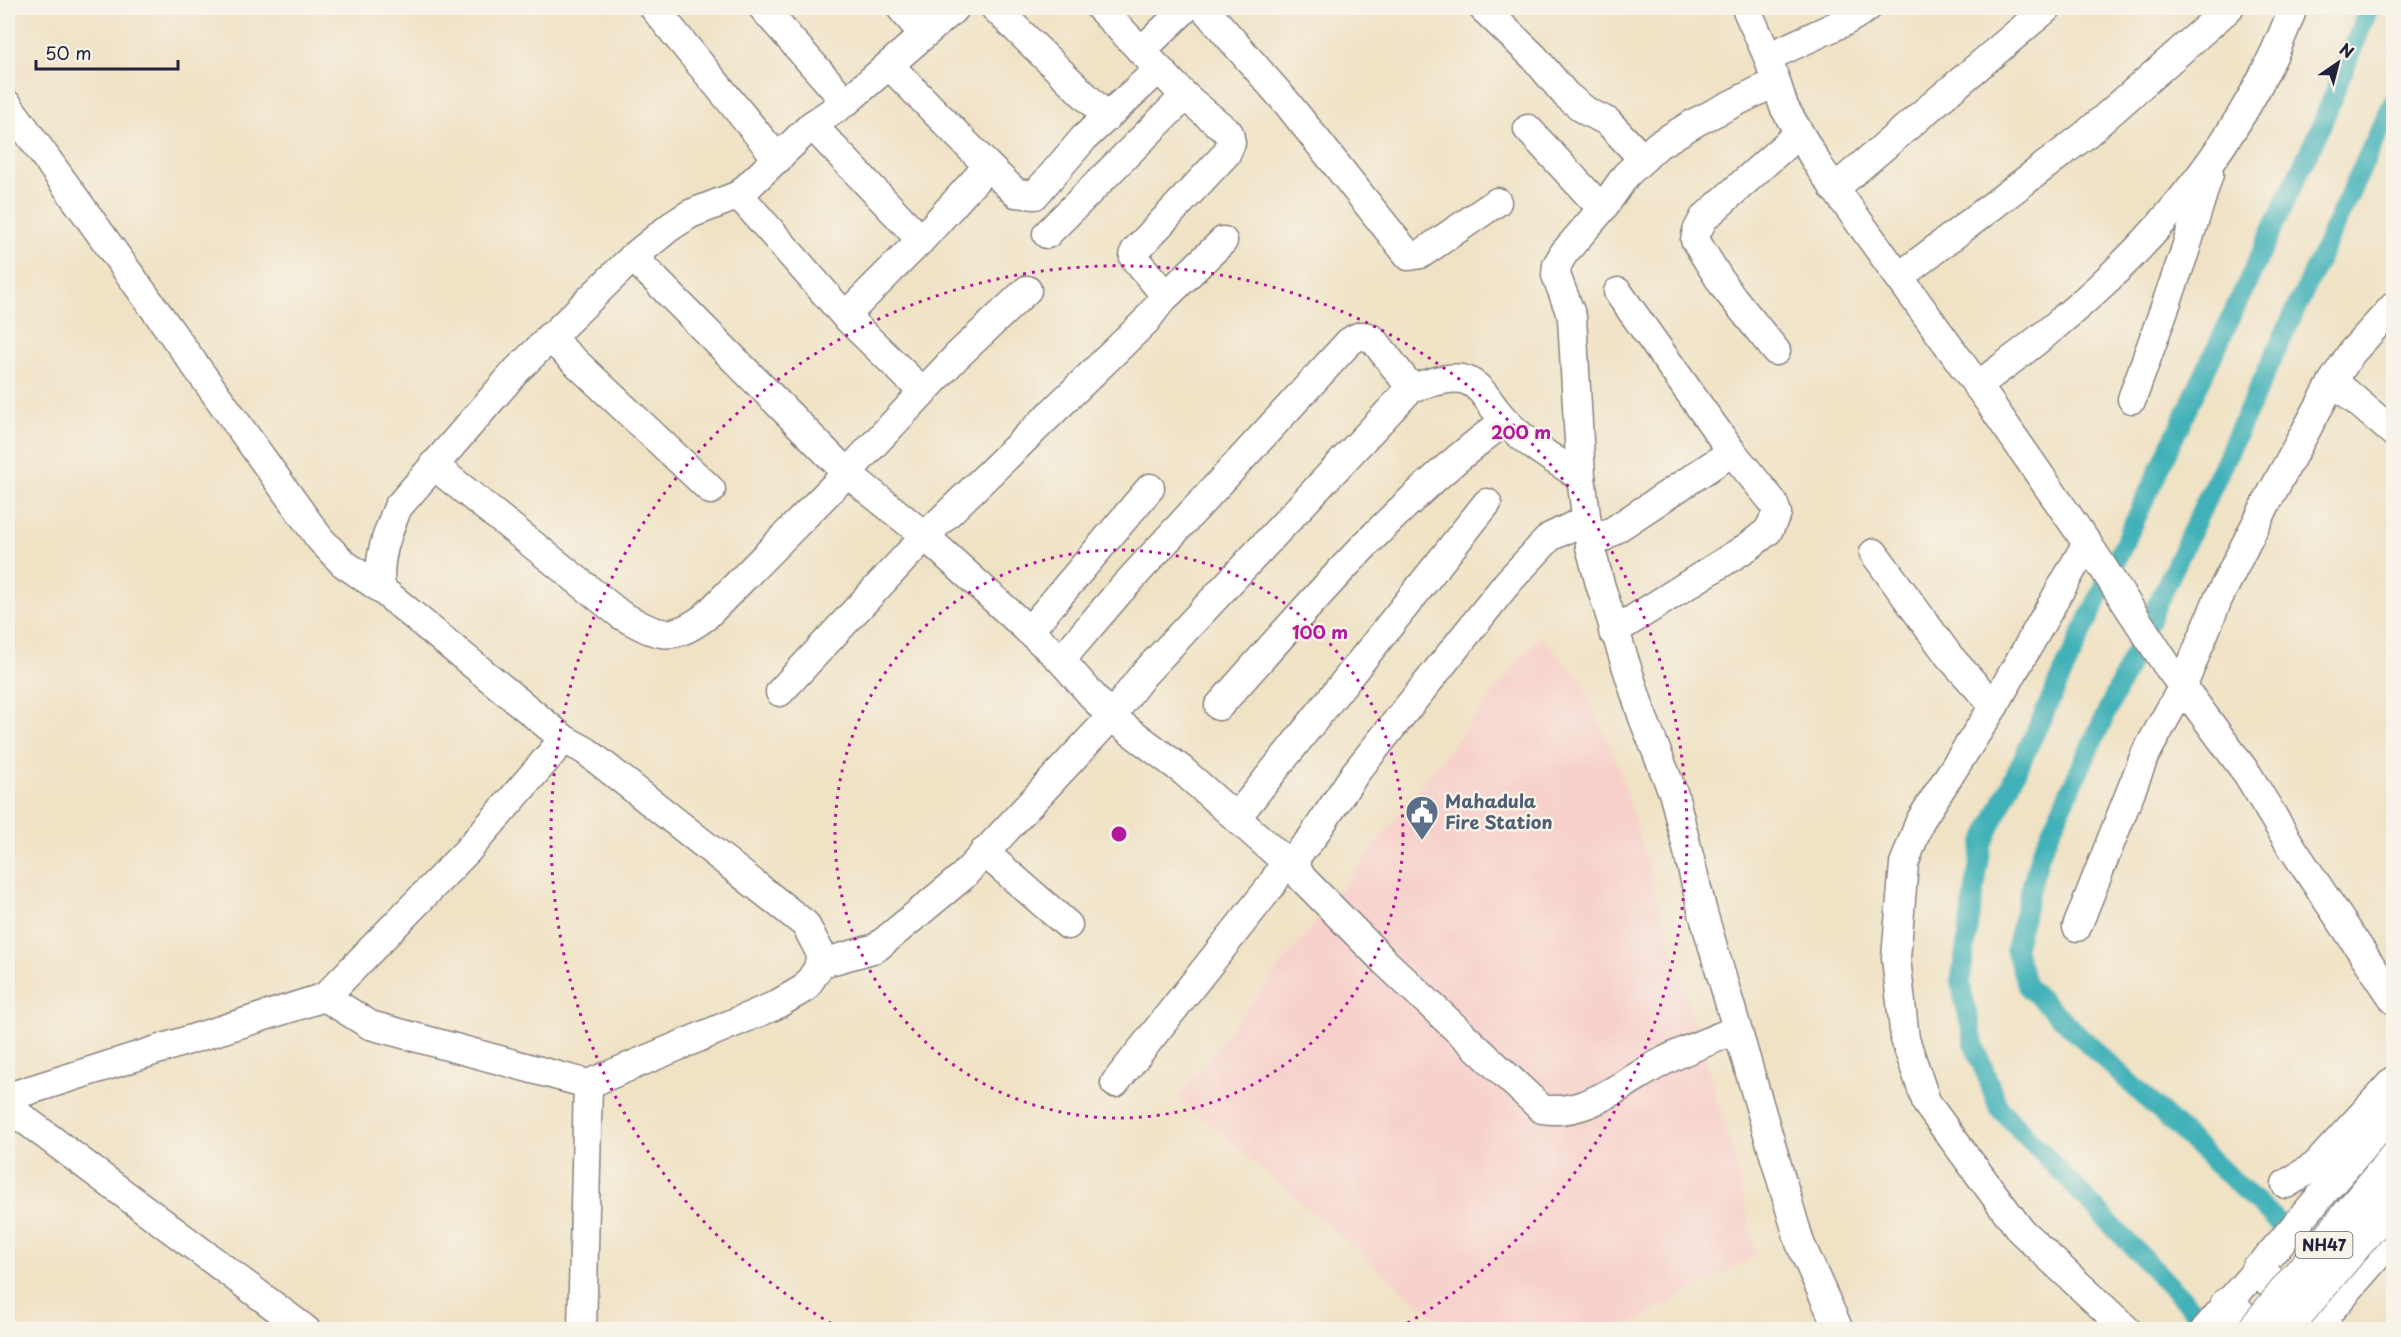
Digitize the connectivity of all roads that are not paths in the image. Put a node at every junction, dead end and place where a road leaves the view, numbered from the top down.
1 (654, 8) edge
2 (763, 8) edge
3 (900, 8) edge
4 (955, 8) edge
5 (995, 8) edge
6 (1100, 8) edge
7 (1186, 8) edge
8 (1204, 8) edge
9 (1483, 8) edge
10 (1746, 8) edge
11 (1868, 8) edge
12 (2047, 8) edge
13 (2229, 8) edge
14 (2293, 8) edge
15 (923, 34) junction
16 (1150, 60) junction
17 (889, 65) junction
18 (1772, 70) junction
19 (1185, 96) junction
20 (846, 102) junction
21 (8, 105) edge
22 (1107, 117) junction
23 (812, 125) junction
24 (1528, 129) dead end
25 (1799, 133) junction
26 (778, 159) junction
27 (1643, 159) junction
28 (2214, 159) junction
29 (988, 166) junction
30 (1834, 189) junction
31 (739, 195) junction
32 (1497, 202) dead end
33 (1602, 209) junction
34 (1047, 234) dead end
35 (921, 240) junction
36 (1223, 241) dead end
37 (633, 257) junction
38 (1899, 277) junction
39 (1027, 290) dead end
40 (1618, 292) dead end
41 (1161, 301) junction
42 (2394, 306) edge
43 (845, 316) junction
44 (549, 336) junction
45 (1776, 351) dead end
46 (2333, 381) junction
47 (1977, 386) junction
48 (1412, 388) junction
49 (922, 391) junction
50 (2132, 399) dead end
51 (1505, 421) junction
52 (2394, 434) edge
53 (1732, 452) junction
54 (433, 465) junction
55 (848, 473) junction
56 (1581, 477) junction
57 (1150, 488) dead end
58 (711, 490) dead end
59 (1487, 503) dead end
60 (925, 536) junction
61 (1590, 537) junction
62 (2092, 551) junction
63 (1874, 553) dead end
64 (381, 589) junction
65 (1029, 631) junction
66 (1614, 632) junction
67 (1061, 660) junction
68 (2182, 688) junction
69 (780, 692) dead end
70 (1220, 706) dead end
71 (1994, 706) junction
72 (1111, 717) junction
73 (564, 739) junction
74 (1236, 818) junction
75 (984, 852) junction
76 (1291, 857) junction
77 (1068, 925) dead end
78 (2077, 927) dead end
79 (819, 964) junction
80 (325, 997) junction
81 (2394, 1000) edge
82 (1736, 1030) junction
83 (2394, 1080) edge
84 (1115, 1083) dead end
85 (588, 1084) junction
86 (8, 1097) edge
87 (8, 1107) edge
88 (2394, 1111) edge
89 (2394, 1159) edge
90 (2286, 1184) dead end
91 (2394, 1199) edge
92 (2394, 1236) edge
93 (2257, 1270) junction
94 (2228, 1304) junction
95 (2320, 1327) edge
96 (306, 1329) edge
97 (582, 1329) edge
98 (1839, 1329) edge
99 (2127, 1329) edge
100 (2205, 1329) edge
101 (2256, 1329) edge
102 (2284, 1329) edge

1 - 26 street
2 - 20 street
3 - 15 street
4 - 15 street
5 - 22 street
6 - 16 street
7 - 16 street
8 - 32 street
9 - 27 street
10 - 18 street
11 - 18 street
12 - 30 street
13 - 38 street
14 - 28 street
15 - 17 street
16 - 19 street
16 - 22 street
17 - 20 street
17 - 29 street
18 - 25 street
18 - 27 street
19 - 34 street
19 - 41 street
20 - 23 street
21 - 64 street
22 - 29 street
23 - 26 street
23 - 35 street
24 - 33 street
25 - 30 street
25 - 45 street
26 - 31 street
27 - 33 street
28 - 47 street
28 - 50 street
29 - 35 street
30 - 38 street
31 - 37 street
31 - 43 street
33 - 56 street
35 - 43 street
36 - 41 street
37 - 44 street
37 - 55 street
38 - 47 street
39 - 49 street
40 - 53 street
41 - 60 street
42 - 46 street
43 - 49 street
44 - 54 street
44 - 58 street
46 - 52 street
46 - 68 street
47 - 62 street
48 - 51 street
48 - 67 street
48 - 72 street
49 - 55 street
51 - 56 street
51 - 70 street
53 - 61 street
53 - 66 street
54 - 55 street
54 - 64 street
55 - 60 street
56 - 61 street
57 - 65 street
59 - 74 street
60 - 65 street
60 - 69 street
61 - 66 street
61 - 76 street
62 - 68 street
62 - 71 street
63 - 71 street
64 - 73 street
65 - 67 street
66 - 82 street
67 - 72 street
68 - 78 street
68 - 81 street
71 - 99 street
72 - 74 street
72 - 75 street
73 - 79 street
73 - 80 street
74 - 76 street
75 - 77 street
75 - 79 street
76 - 82 street
76 - 84 street
79 - 85 street
80 - 85 street
80 - 86 street
82 - 98 street
83 - 90 street
85 - 97 street
87 - 96 street
88 - 93 street
89 - 101 main road, NH47, bridge
91 - 102 main road, NH47, bridge
92 - 95 street
93 - 94 street
93 - 95 main road
94 - 100 street
94 - 101 main road

